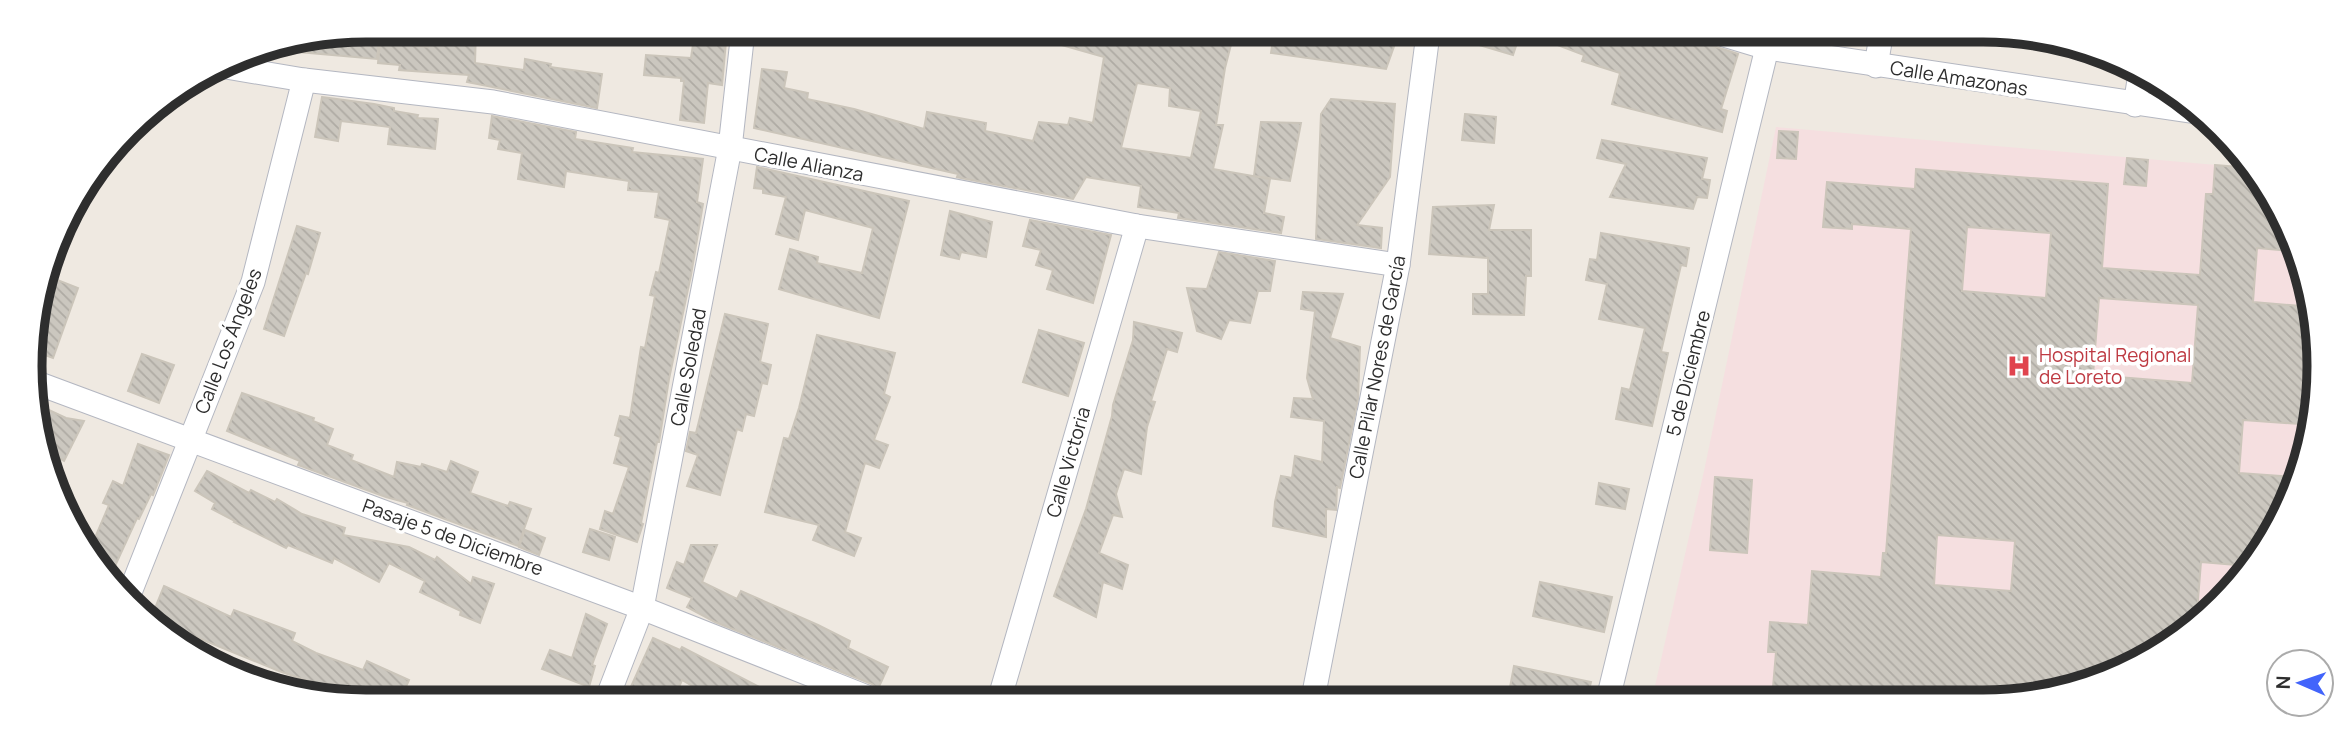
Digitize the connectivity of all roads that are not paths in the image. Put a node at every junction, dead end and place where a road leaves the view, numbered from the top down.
1 (742, 42) edge
2 (1427, 42) edge
3 (1747, 42) edge
4 (1880, 42) edge
5 (1767, 48) junction
6 (1876, 66) junction
7 (237, 69) edge
8 (304, 80) junction
9 (2139, 82) edge
10 (2135, 105) junction
11 (2182, 110) edge
12 (730, 148) junction
13 (1137, 226) junction
14 (1398, 265) junction
15 (43, 385) edge
16 (190, 440) junction
17 (131, 589) edge
18 (642, 608) junction
19 (610, 690) edge
20 (849, 690) edge
21 (1002, 690) edge
22 (1315, 690) edge
23 (1610, 690) edge

1 - 12 street, Calle Soledad
2 - 14 street, Calle Pilar Nores de García
3 - 5 street, Calle Amazonas
4 - 6 street
5 - 6 street, Calle Amazonas
5 - 23 street, 5 de Diciembre
6 - 10 street, Calle Amazonas
7 - 8 street, Calle Alianza
8 - 12 street, Calle Alianza
8 - 16 street, Calle Los Ángeles
9 - 10 street
10 - 11 street, Calle Amazonas
12 - 13 street, Calle Alianza
12 - 18 street, Calle Soledad
13 - 14 street, Calle Alianza
13 - 21 street, Calle Victoria
14 - 22 street, Calle Pilar Nores de García
15 - 16 street, Pasaje 5 de Diciembre
16 - 17 street, Calle Los Ángeles
16 - 18 street, Pasaje 5 de Diciembre
18 - 19 street, Calle Soledad
18 - 20 street, Pasaje 5 de Diciembre

